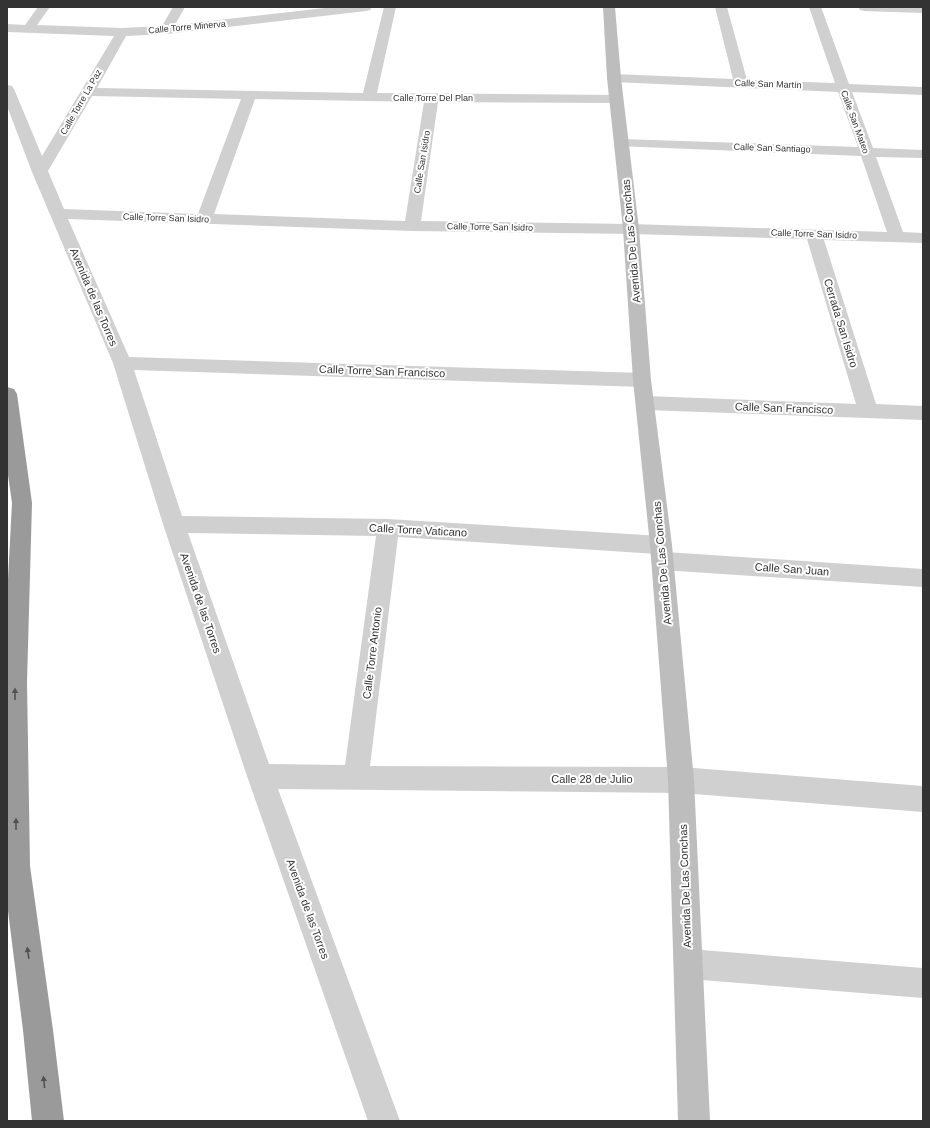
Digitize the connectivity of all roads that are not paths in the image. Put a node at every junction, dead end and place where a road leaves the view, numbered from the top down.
1 (44, 7) edge
2 (178, 7) edge
3 (366, 7) edge
4 (390, 7) edge
5 (609, 7) edge
6 (721, 7) edge
7 (815, 7) edge
8 (864, 7) edge
9 (329, 9) edge
10 (923, 9) edge
11 (7, 28) edge
12 (28, 29) junction
13 (166, 30) junction
14 (122, 32) junction
15 (614, 78) junction
16 (741, 83) junction
17 (843, 87) junction
18 (7, 89) edge
19 (923, 91) edge
20 (88, 92) junction
21 (249, 96) junction
22 (432, 97) junction
23 (369, 98) junction
24 (616, 99) junction
25 (622, 143) junction
26 (866, 151) junction
27 (923, 154) edge
28 (40, 172) junction
29 (58, 214) junction
30 (204, 219) junction
31 (412, 226) junction
32 (630, 229) junction
33 (814, 234) junction
34 (897, 237) junction
35 (923, 238) edge
36 (122, 363) junction
37 (642, 380) junction
38 (7, 394) edge
39 (646, 403) junction
40 (868, 411) junction
41 (923, 413) edge
42 (174, 524) junction
43 (388, 528) junction
44 (661, 553) junction
45 (923, 578) edge
46 (260, 776) junction
47 (356, 778) junction
48 (681, 780) junction
49 (923, 799) edge
50 (689, 964) junction
51 (923, 983) edge
52 (48, 1121) edge
53 (384, 1121) edge
54 (694, 1121) edge

1 - 12 street
2 - 13 street
3 - 9 street, Calle Torre Minerva
4 - 23 street
5 - 15 street, Avenida De Las Conchas
6 - 16 street
7 - 17 street, Calle San Mateo
8 - 10 street
9 - 13 street, Calle Torre Minerva
11 - 12 street, Calle Torre Minerva
12 - 14 street, Calle Torre Minerva
13 - 14 street, Calle Torre Minerva
14 - 20 street, Calle Torre La Paz
15 - 16 street, Calle San Martín
15 - 24 street, Avenida De Las Conchas
16 - 17 street, Calle San Martín
17 - 19 street, Calle San Martín
17 - 26 street, Calle San Mateo
18 - 28 street, Avenida de las Torres
20 - 21 street, Calle Torre Del Plan
20 - 28 street, Calle Torre La Paz
21 - 23 street, Calle Torre Del Plan
21 - 30 street
22 - 23 street, Calle Torre Del Plan
22 - 24 street, Calle Torre Del Plan
22 - 31 street, Calle San Isidro
24 - 25 street, Avenida De Las Conchas
25 - 26 street, Calle San Santiago
25 - 32 street, Avenida De Las Conchas
26 - 27 street, Calle San Santiago
26 - 34 street, Calle San Mateo
28 - 29 street, Avenida de las Torres
29 - 30 street, Calle Torre San Isidro
29 - 36 street, Avenida de las Torres
30 - 31 street, Calle Torre San Isidro
31 - 32 street, Calle Torre San Isidro
32 - 33 street, Calle Torre San Isidro
32 - 37 street, Avenida De Las Conchas
33 - 34 street, Calle Torre San Isidro
33 - 40 street, Cerrada San Isidro
34 - 35 street, Calle Torre San Isidro
36 - 37 street, Calle Torre San Francisco
36 - 42 street, Avenida de las Torres
37 - 39 street, Avenida De Las Conchas
52 -> 38 highway
39 - 40 street, Calle San Francisco
39 - 44 street, Avenida De Las Conchas
40 - 41 street, Calle San Francisco
42 - 43 street, Calle Torre Vaticano
42 - 46 street, Avenida de las Torres
43 - 44 street, Calle Torre Vaticano
43 - 47 street, Calle Torre Antonio
44 - 45 street, Calle San Juan
44 - 48 street, Avenida De Las Conchas
46 - 47 street, Calle 28 de Julio
46 - 53 street, Avenida de las Torres
47 - 48 street, Calle 28 de Julio
48 - 49 street, Calle 28 de Julio
48 - 50 street, Avenida De Las Conchas
50 - 51 street
50 - 54 street, Avenida De Las Conchas

